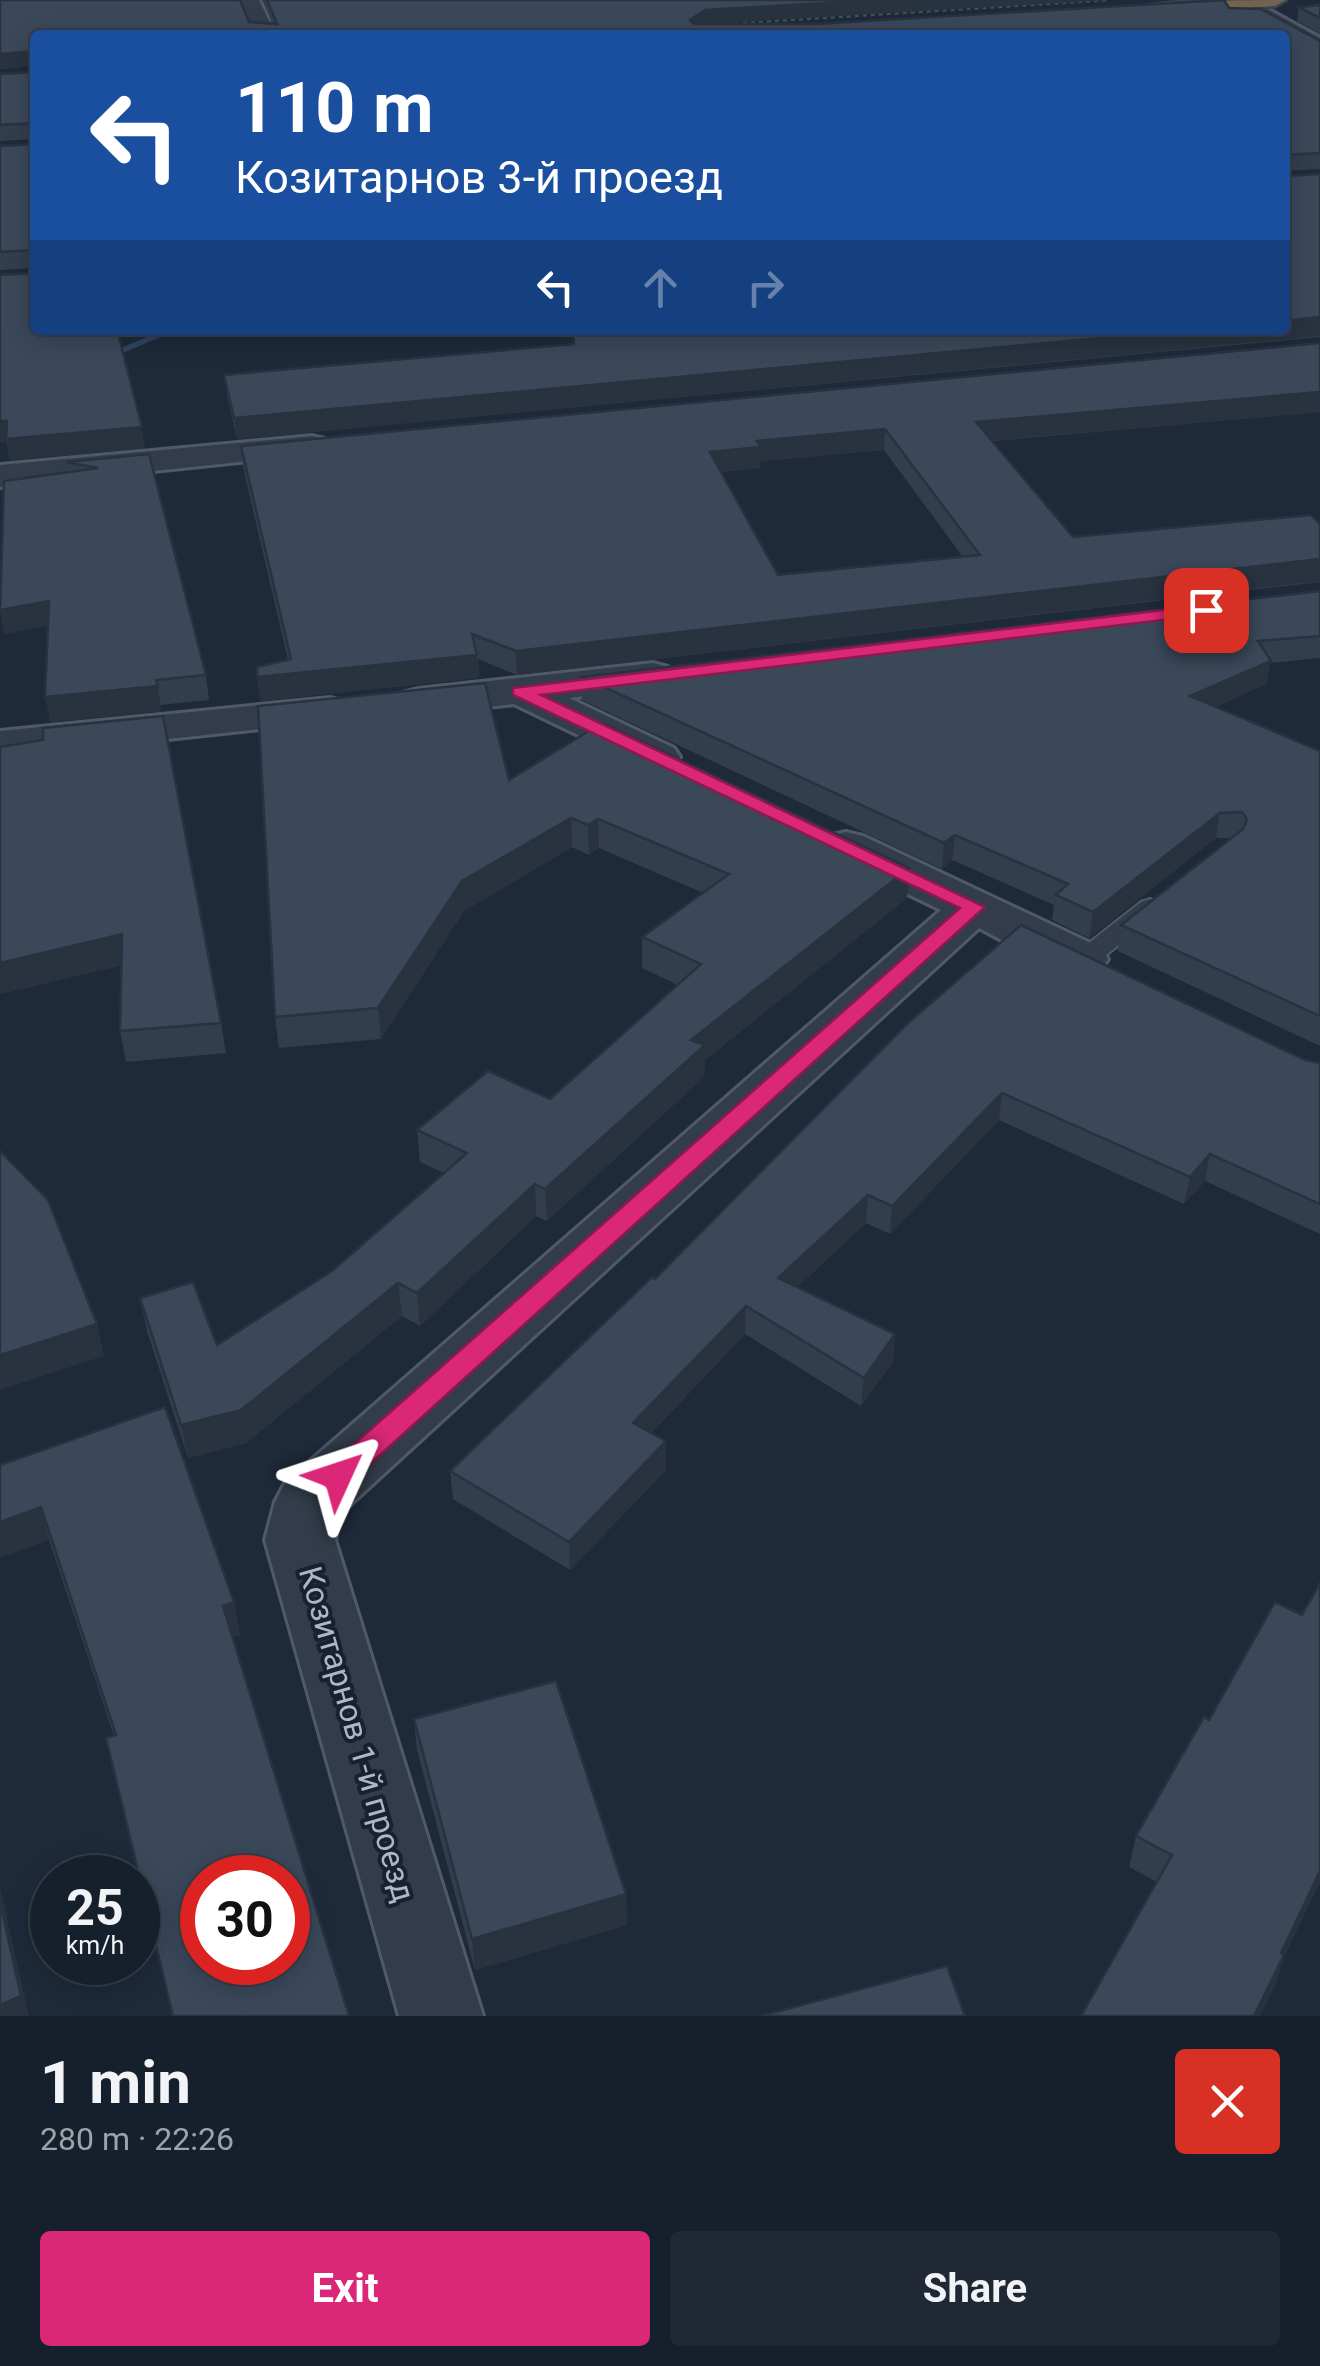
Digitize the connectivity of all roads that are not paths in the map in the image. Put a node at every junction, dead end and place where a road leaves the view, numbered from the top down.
1 (249, 0) edge
2 (1252, 4) edge
3 (1121, 10) edge
4 (1307, 10) edge
5 (263, 30) edge
6 (1320, 46) edge
7 (335, 444) edge
8 (0, 476) edge
9 (695, 671) edge
10 (520, 692) junction
11 (0, 744) edge
12 (694, 774) edge
13 (799, 824) edge
14 (1170, 891) edge
15 (974, 907) junction
16 (1085, 959) junction
17 (1135, 983) edge
18 (441, 2016) edge

1 - 5 street
2 - 3 highway
2 - 4 highway
2 - 6 street
7 - 8 street
9 - 10 street
10 - 11 street
10 - 12 street
13 - 15 street
14 - 16 lane
15 - 16 street
15 - 18 street, Козитарнов 1-й проезд
16 - 17 street

